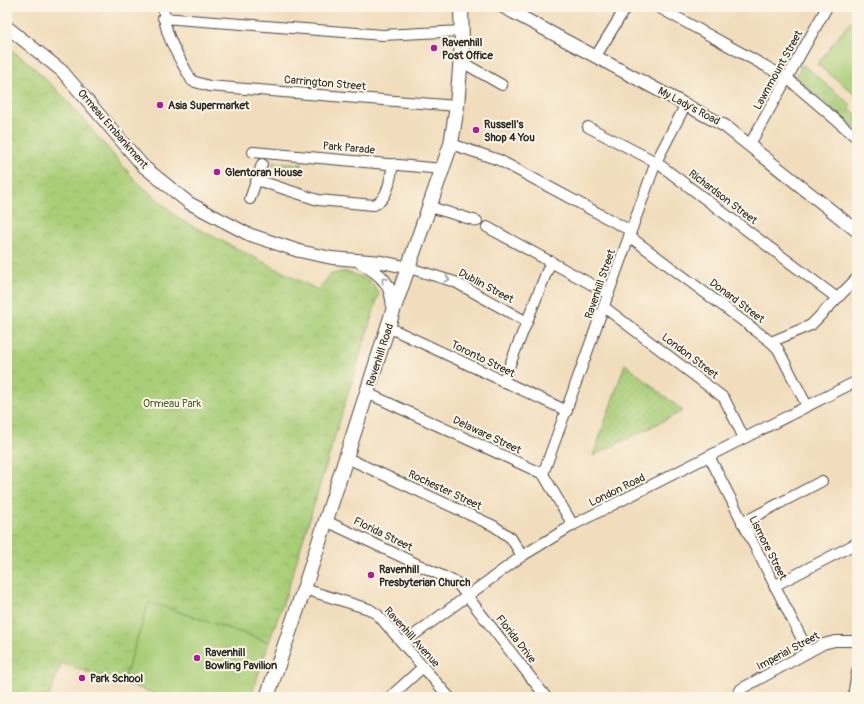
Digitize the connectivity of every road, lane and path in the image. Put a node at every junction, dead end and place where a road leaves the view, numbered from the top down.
1 (164, 7) edge
2 (461, 7) edge
3 (503, 7) edge
4 (626, 7) edge
5 (658, 7) edge
6 (827, 7) edge
7 (163, 18) junction
8 (7, 27) edge
9 (462, 31) junction
10 (596, 56) junction
11 (460, 61) junction
12 (787, 78) junction
13 (502, 85) dead end
14 (686, 104) junction
15 (457, 106) junction
16 (588, 126) dead end
17 (857, 138) edge
18 (450, 144) junction
19 (750, 144) junction
20 (253, 152) dead end
21 (656, 162) junction
22 (262, 164) dead end
23 (393, 164) junction
24 (443, 169) junction
25 (257, 180) junction
26 (250, 200) dead end
27 (430, 207) junction
28 (477, 221) dead end
29 (487, 227) dead end
30 (857, 231) edge
31 (630, 233) junction
32 (358, 260) junction
33 (551, 261) junction
34 (409, 268) junction
35 (857, 278) edge
36 (609, 294) junction
37 (837, 298) junction
38 (604, 307) junction
39 (393, 311) junction
40 (527, 322) junction
41 (388, 327) junction
42 (771, 342) junction
43 (857, 381) edge
44 (503, 382) junction
45 (367, 393) junction
46 (807, 406) junction
47 (567, 411) junction
48 (744, 438) junction
49 (709, 456) junction
50 (347, 458) junction
51 (543, 474) junction
52 (822, 481) dead end
53 (326, 521) junction
54 (742, 523) junction
55 (573, 525) junction
56 (857, 543) edge
57 (522, 556) junction
58 (774, 586) junction
59 (304, 588) junction
60 (467, 596) junction
61 (857, 641) edge
62 (402, 643) junction
63 (808, 651) junction
64 (423, 667) junction
65 (857, 672) edge
66 (267, 697) edge
67 (390, 697) edge
68 (449, 697) edge
69 (546, 697) edge
70 (736, 697) edge
71 (853, 697) edge

1 - 7 street
2 - 9 main road, Ravenhill Road
3 - 10 street, My Lady's Road
4 - 10 street
5 - 12 street
6 - 12 street, Lawnmount Street
7 - 9 street
7 - 15 street, Carrington Street
8 - 32 street, Ormeau Embankment
9 - 11 main road, Ravenhill Road
10 - 14 street, My Lady's Road
11 - 13 street
11 - 15 main road, Ravenhill Road
12 - 17 street
12 - 19 street, Lawnmount Street
14 - 19 street, My Lady's Road
14 - 21 street, Ravenhill Street
15 - 18 main road, Ravenhill Road
16 - 21 street, Richardson Street
18 - 24 main road, Ravenhill Road
18 - 31 street, Donard Street
19 - 30 street, My Lady's Road
20 - 23 street, Park Parade
21 - 31 street, Ravenhill Street
21 - 37 street, Richardson Street
22 - 25 street
23 - 24 street, Park Parade
23 - 25 street
24 - 27 main road, Ravenhill Road
25 - 26 street
27 - 28 street
27 - 34 main road, Ravenhill Road
29 - 33 street
31 - 36 street, Ravenhill Street
31 - 42 street, Donard Street
32 - 34 street, Ormeau Embankment
39 -> 32 street
33 - 36 street
33 - 40 street
34 - 39 main road, Ravenhill Road
34 -> 40 street, Dublin Street
35 - 37 street
36 - 38 street, Ravenhill Street
37 - 42 street
38 - 47 street, Ravenhill Street
38 - 48 street, London Street
39 - 41 main road, Ravenhill Road
40 - 44 street
41 - 44 street, Toronto Street
41 - 45 main road, Ravenhill Road
42 - 46 street, Donard Street
43 - 46 street, London Road
44 - 47 street, Toronto Street
45 - 50 main road, Ravenhill Road
45 - 51 street, Delaware Street
46 - 48 street, London Road
47 - 51 street, Ravenhill Street
48 - 49 street, London Road
49 - 54 street, Lismore Street
49 - 55 street, London Road
50 - 53 main road, Ravenhill Road
50 - 57 street, Rochester Street
51 - 55 street
52 - 54 street
53 - 59 main road, Ravenhill Road
53 - 60 street, Florida Street
54 - 58 street, Lismore Street
55 - 57 street, London Road
56 - 58 street
57 - 60 street, London Road
58 - 63 street, Lismore Street
59 - 62 street, Ravenhill Avenue
59 - 66 main road, Ravenhill Road
60 - 62 street, London Road
60 - 69 street, Florida Drive
61 - 63 street, Imperial Street
62 - 64 street, Ravenhill Avenue
63 - 70 street, Imperial Street
64 - 67 street
64 - 68 street, Ravenhill Avenue
65 - 71 street

